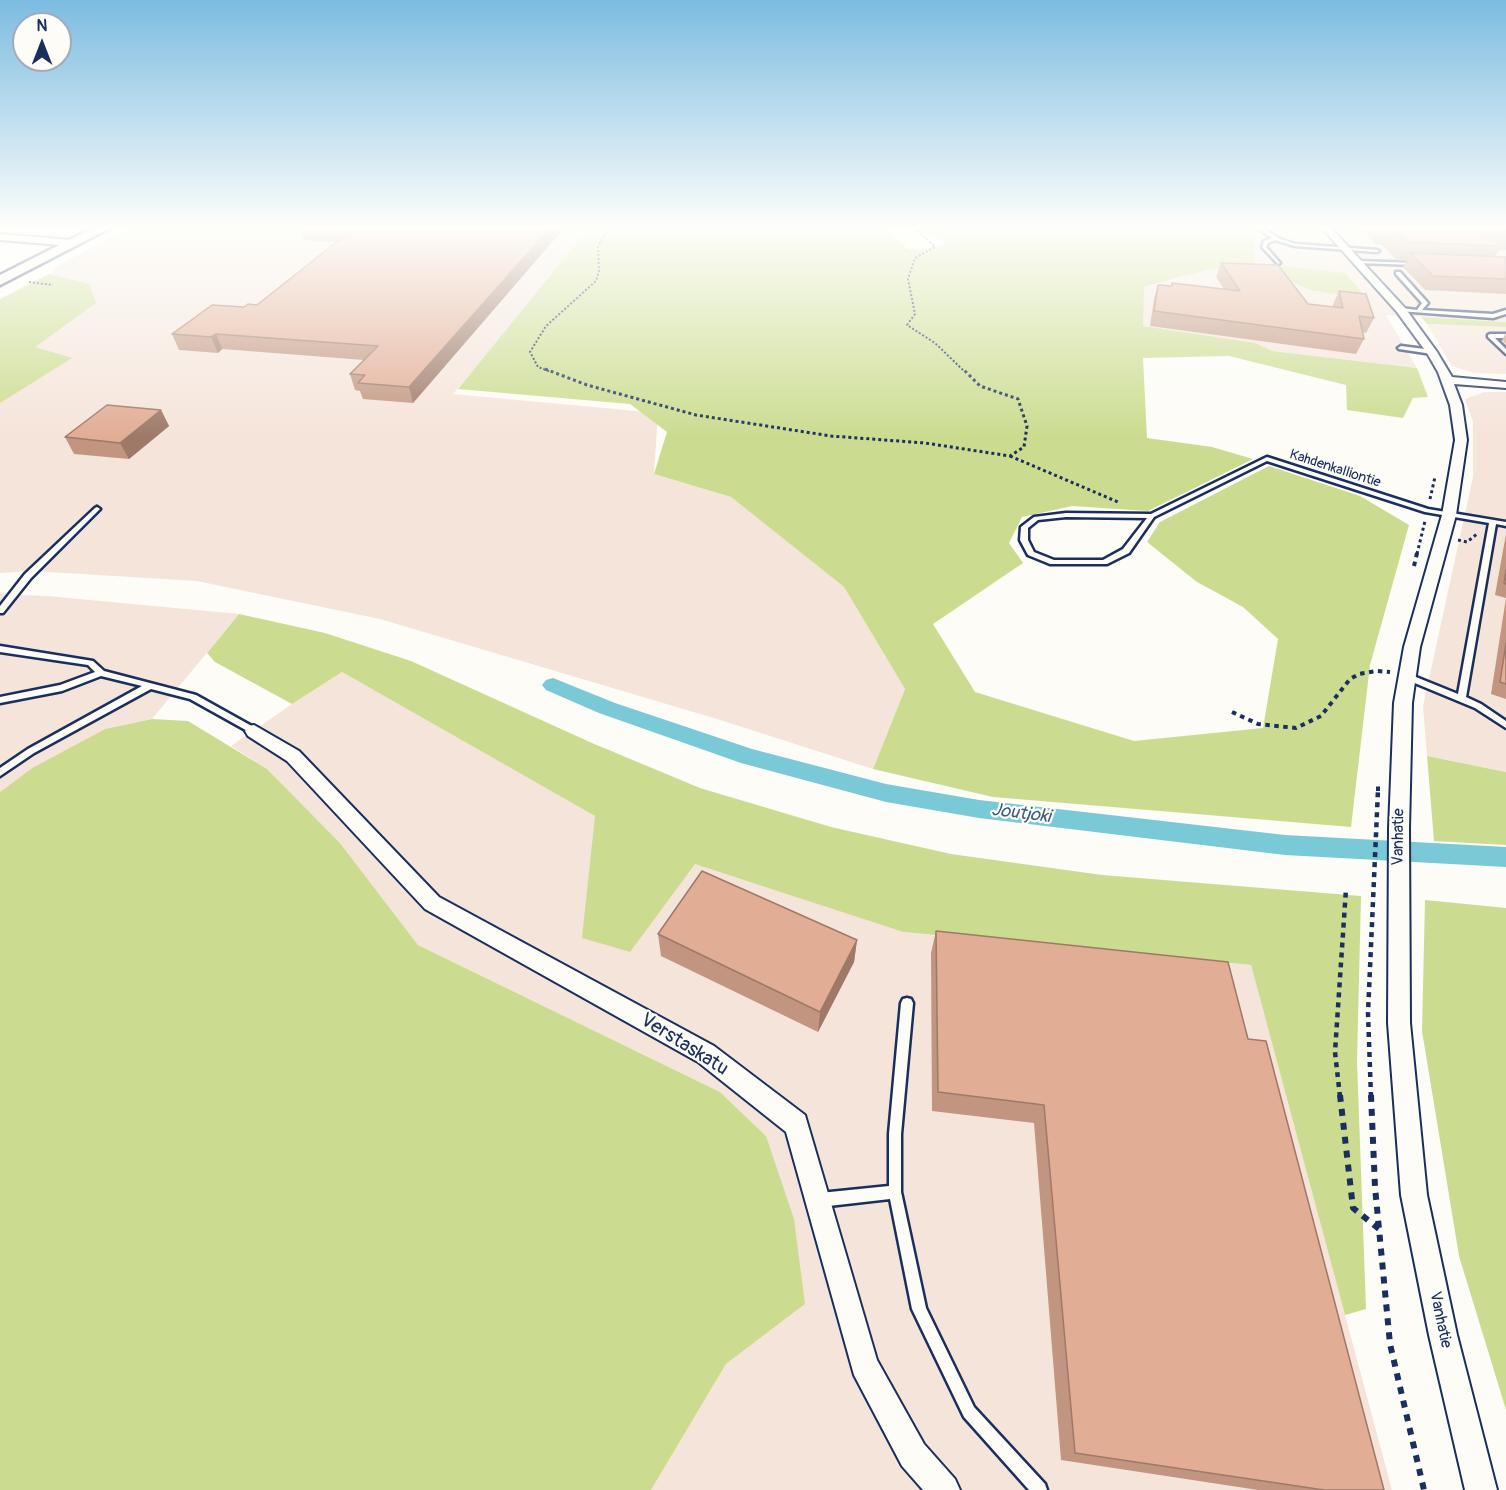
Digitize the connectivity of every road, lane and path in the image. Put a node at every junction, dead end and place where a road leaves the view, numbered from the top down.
1 (580, 298) edge
2 (913, 298) edge
3 (1390, 298) edge
4 (1420, 298) edge
5 (1401, 310) junction
6 (1419, 311) junction
7 (1506, 312) edge
8 (1506, 336) edge
9 (1401, 348) dead end
10 (1432, 351) junction
11 (1506, 352) edge
12 (1447, 380) junction
13 (1506, 385) edge
14 (1010, 456) junction
15 (97, 509) dead end
16 (1449, 515) junction
17 (1152, 516) junction
18 (1493, 522) junction
19 (1506, 524) edge
20 (1, 609) edge
21 (0, 649) edge
22 (101, 673) junction
23 (1408, 677) junction
24 (151, 685) junction
25 (1461, 699) junction
26 (0, 700) edge
27 (1232, 712) dead end
28 (1506, 725) edge
29 (254, 731) joint
30 (0, 774) edge
31 (1375, 815) dead end
32 (1346, 890) dead end
33 (907, 1003) dead end
34 (895, 1192) junction
35 (818, 1200) junction
36 (1379, 1229) junction
37 (944, 1490) edge
38 (1039, 1490) edge
39 (1424, 1490) edge
40 (1480, 1490) edge

1 - 14 path
2 - 14 path
3 - 5 street, Vanhatie
4 - 6 lane
5 - 6 lane
5 - 10 street, Vanhatie
6 - 7 lane
8 - 11 lane
9 - 10 lane
10 - 12 street, Vanhatie
12 - 13 street
12 - 16 street, Vanhatie
14 - 17 path
15 - 20 lane
16 - 17 lane, Kahdenkalliontie
16 - 18 lane, Kahdenkalliontie
16 - 23 street, Vanhatie
17 - 17 lane, Kahdenkalliontie
18 - 19 lane, Kahdenkalliontie
18 - 25 lane
21 - 22 lane
22 - 24 lane
22 - 26 lane
23 - 25 lane
23 - 27 path
23 - 40 street, Vanhatie
24 - 29 lane
24 - 30 lane
25 - 28 lane
29 - 35 street, Verstaskatu
31 - 36 path
32 - 36 path
33 - 34 lane
34 - 35 lane
34 - 38 lane
35 - 37 street, Verstaskatu
36 - 39 path

